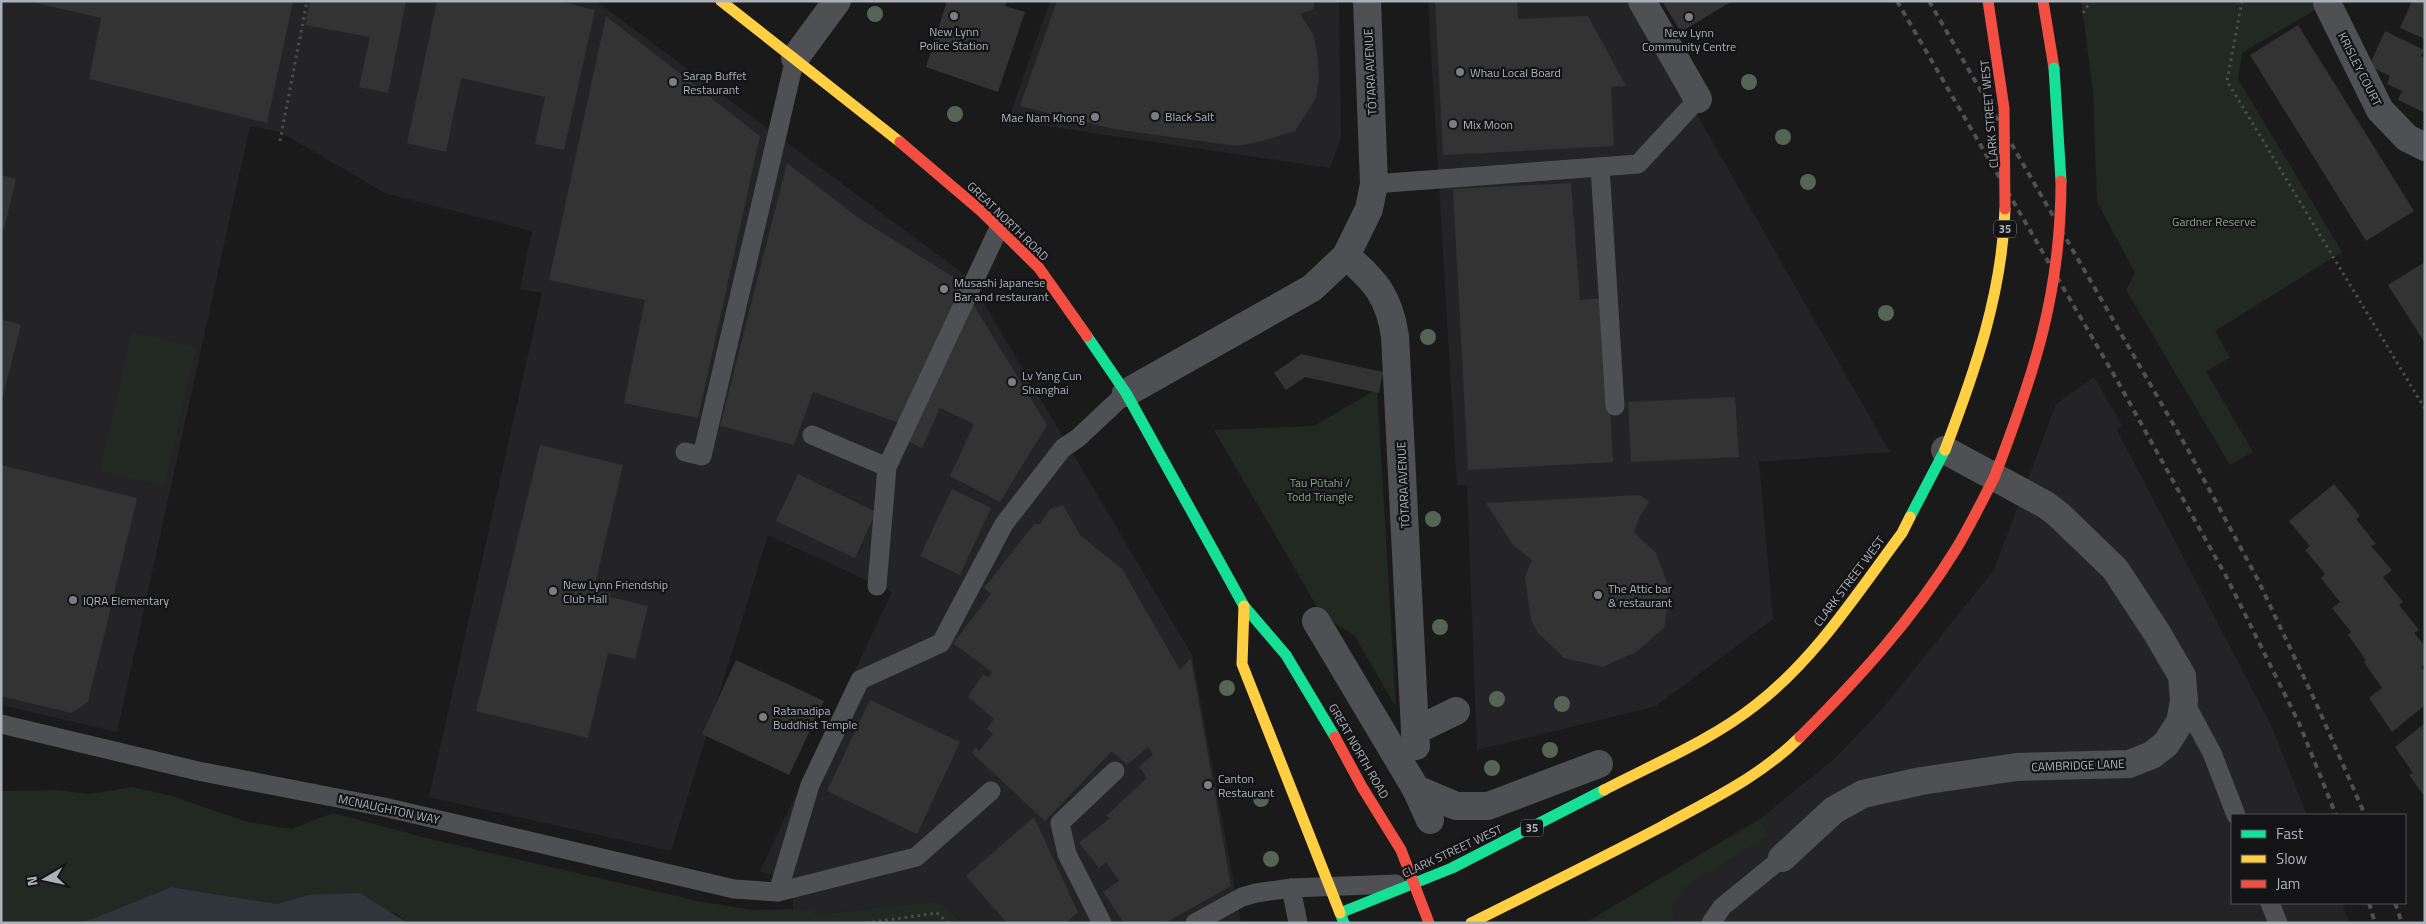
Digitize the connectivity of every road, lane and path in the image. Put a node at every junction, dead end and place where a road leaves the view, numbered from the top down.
1 (307, 1) edge
2 (721, 1) edge
3 (838, 1) edge
4 (1367, 1) edge
5 (1642, 1) edge
6 (1988, 1) edge
7 (2043, 1) edge
8 (2091, 1) edge
9 (2242, 1) edge
10 (2327, 3) dead end
11 (2082, 13) dead end
12 (795, 58) junction
13 (1698, 99) joint
14 (280, 141) dead end
15 (2425, 147) edge
16 (1600, 167) junction
17 (1374, 184) junction
18 (999, 228) junction
19 (1346, 256) junction
20 (1126, 393) junction
21 (1615, 406) dead end
22 (2425, 409) edge
23 (812, 435) dead end
24 (1944, 450) junction
25 (685, 452) dead end
26 (888, 467) junction
27 (1994, 478) junction
28 (877, 586) dead end
29 (1244, 606) junction
30 (1316, 621) dead end
31 (2184, 701) junction
32 (1456, 711) dead end
33 (1, 724) edge
34 (1416, 731) junction
35 (1599, 764) dead end
36 (1115, 771) dead end
37 (991, 791) dead end
38 (1408, 791) junction
39 (2236, 814) edge
40 (1430, 820) dead end
41 (1782, 858) joint
42 (1414, 884) junction
43 (1330, 887) junction
44 (1291, 888) junction
45 (778, 892) junction
46 (2270, 904) edge
47 (1342, 918) edge
48 (866, 923) edge
49 (948, 923) edge
50 (1102, 923) edge
51 (1195, 923) edge
52 (1298, 923) edge
53 (1429, 923) edge
54 (1471, 923) edge
55 (1711, 923) edge
56 (2278, 923) edge

1 - 14 path
2 - 12 main road, GREAT NORTH ROAD
3 - 12 street
4 - 17 street, TŌTARA AVENUE
5 - 13 street
6 - 24 main road, CLARK STREET WEST / 35, bridge
7 - 27 main road, bridge
8 - 11 path
9 - 22 path
10 - 15 street, KRISLEY COURT
12 - 18 main road, GREAT NORTH ROAD
12 - 25 lane
13 - 16 lane
16 - 17 lane
16 - 21 lane
17 - 19 street, TŌTARA AVENUE
18 - 20 main road, GREAT NORTH ROAD
18 - 26 lane
19 - 20 street, TŌTARA AVENUE
19 - 34 street, TŌTARA AVENUE
20 - 29 main road, GREAT NORTH ROAD
20 - 45 lane
23 - 26 lane
24 - 27 street, CAMBRIDGE LANE
24 - 42 main road, CLARK STREET WEST / 35
26 - 28 lane
27 - 31 street, CAMBRIDGE LANE
27 - 54 main road
29 - 42 main road, GREAT NORTH ROAD
29 - 43 main road
30 - 38 street
31 - 39 lane
31 - 41 street, CAMBRIDGE LANE
32 - 34 street
33 - 45 lane, MCNAUGHTON WAY
34 - 38 street, TŌTARA AVENUE
35 - 38 street
36 - 50 lane
37 - 45 lane, MCNAUGHTON WAY
38 - 40 street
41 - 55 lane
42 - 43 lane
42 - 47 main road, CLARK STREET WEST / 35
42 - 53 main road, GREAT NORTH ROAD
43 - 44 lane
43 - 47 main road
44 - 51 lane
44 - 52 lane
46 - 56 lane
48 - 49 path

